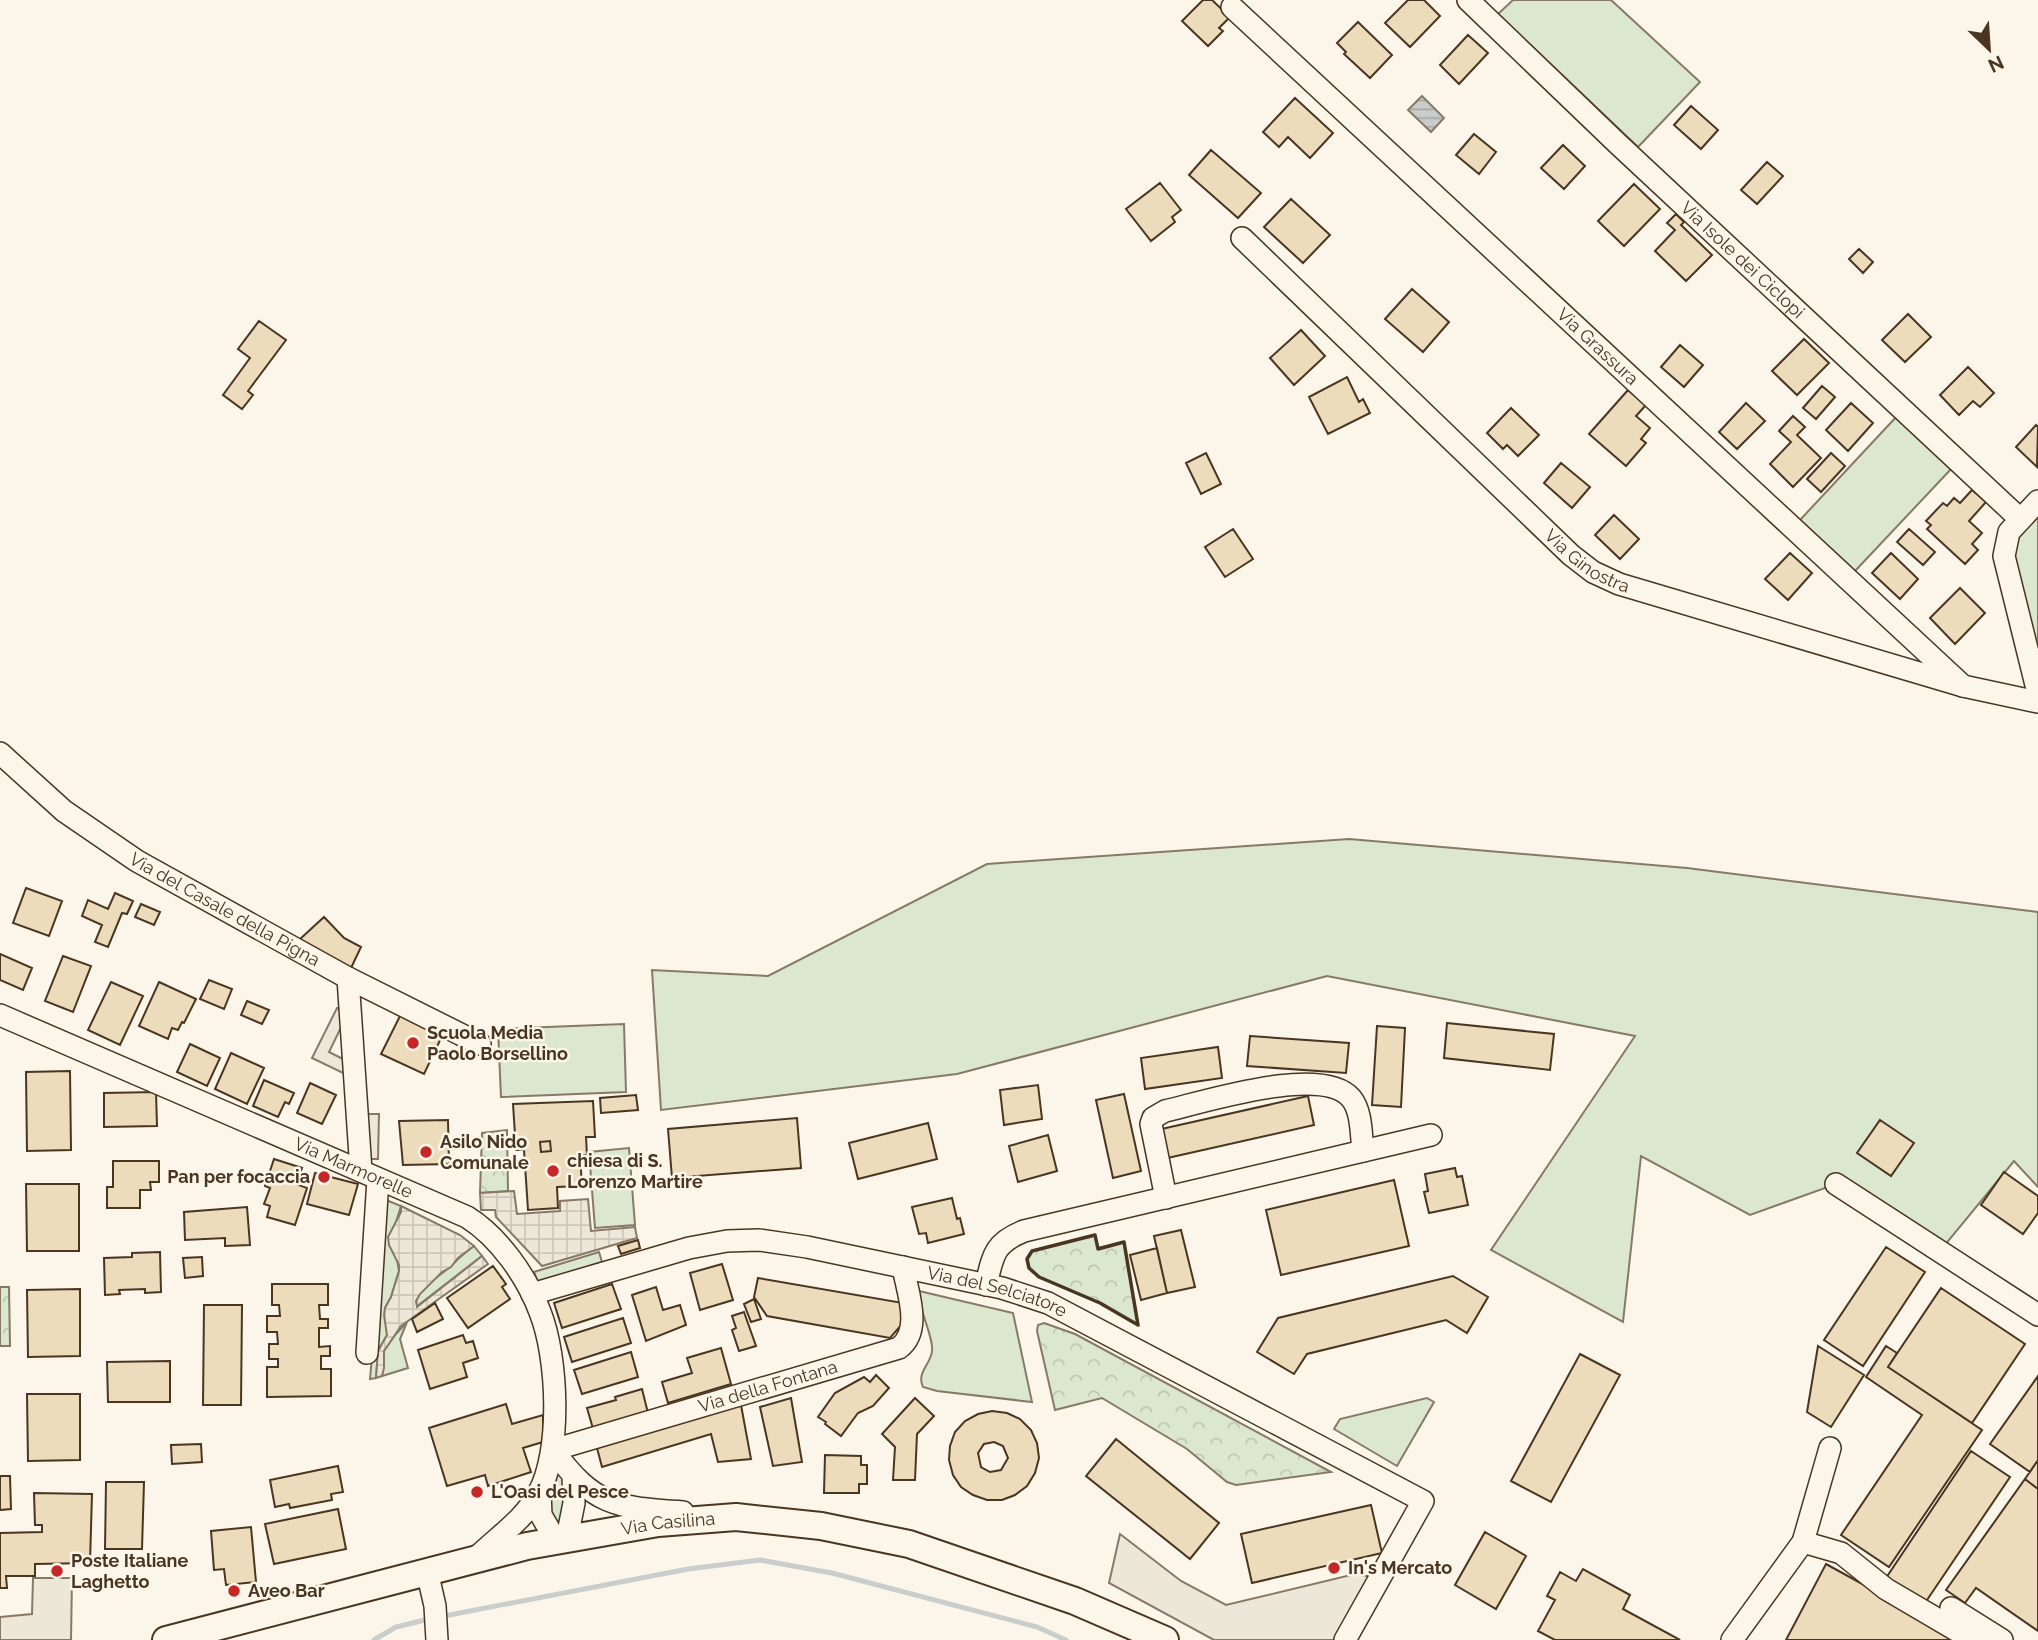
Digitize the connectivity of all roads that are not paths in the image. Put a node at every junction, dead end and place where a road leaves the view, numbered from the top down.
1 (1468, 0) edge
2 (1232, 7) dead end
3 (1242, 238) dead end
4 (2038, 501) edge
5 (2020, 519) junction
6 (1963, 686) junction
7 (2038, 693) edge
8 (2038, 702) edge
9 (0, 753) edge
10 (348, 978) junction
11 (0, 1015) edge
12 (480, 1044) dead end
13 (1431, 1135) dead end
14 (1363, 1151) junction
15 (369, 1175) junction
16 (1836, 1184) dead end
17 (1166, 1198) junction
18 (903, 1267) junction
19 (986, 1285) junction
20 (532, 1294) junction
21 (2038, 1315) edge
22 (367, 1353) dead end
23 (1830, 1448) dead end
24 (553, 1450) junction
25 (573, 1476) junction
26 (540, 1492) junction
27 (744, 1517) junction
28 (561, 1539) junction
29 (1803, 1542) junction
30 (475, 1559) junction
31 (427, 1571) junction
32 (1951, 1608) dead end
33 (166, 1640) edge
34 (437, 1640) edge
35 (1165, 1640) edge
36 (1345, 1640) edge
37 (1732, 1640) edge
38 (1973, 1640) edge
39 (2002, 1640) edge

1 - 5 street, Via Isole dei Ciclopi
2 - 6 street, Via Grassura
3 - 6 street, Via Ginostra
4 - 5 street
5 - 7 street
6 - 8 street, Via Ginostra
9 - 10 street, Via del Casale della Pigna
10 - 12 street, Via del Casale della Pigna
10 - 15 street
11 - 15 street, Via Marmorelle
13 - 14 street
14 - 17 street
14 - 17 street
15 - 20 street, Via Marmorelle
15 - 22 street
16 - 21 street
17 - 19 street
18 - 19 street, Via del Selciatore
18 - 20 street, Via del Selciatore
18 - 24 street, Via della Fontana
19 - 36 street, Via del Selciatore
20 - 24 street, Via Marmorelle
23 - 29 street
24 - 25 street
24 - 26 street, Via Marmorelle
25 - 27 street
25 - 28 street
26 - 28 street, Via Marmorelle
26 - 30 street, Via Marmorelle
27 - 28 main road, Via Casilina
27 - 35 main road, Via Casilina
28 - 30 main road, Via Casilina
29 - 37 street
29 - 38 street
30 - 31 main road, Via Casilina
31 - 33 main road, Via Casilina
31 - 34 street
32 - 39 street

